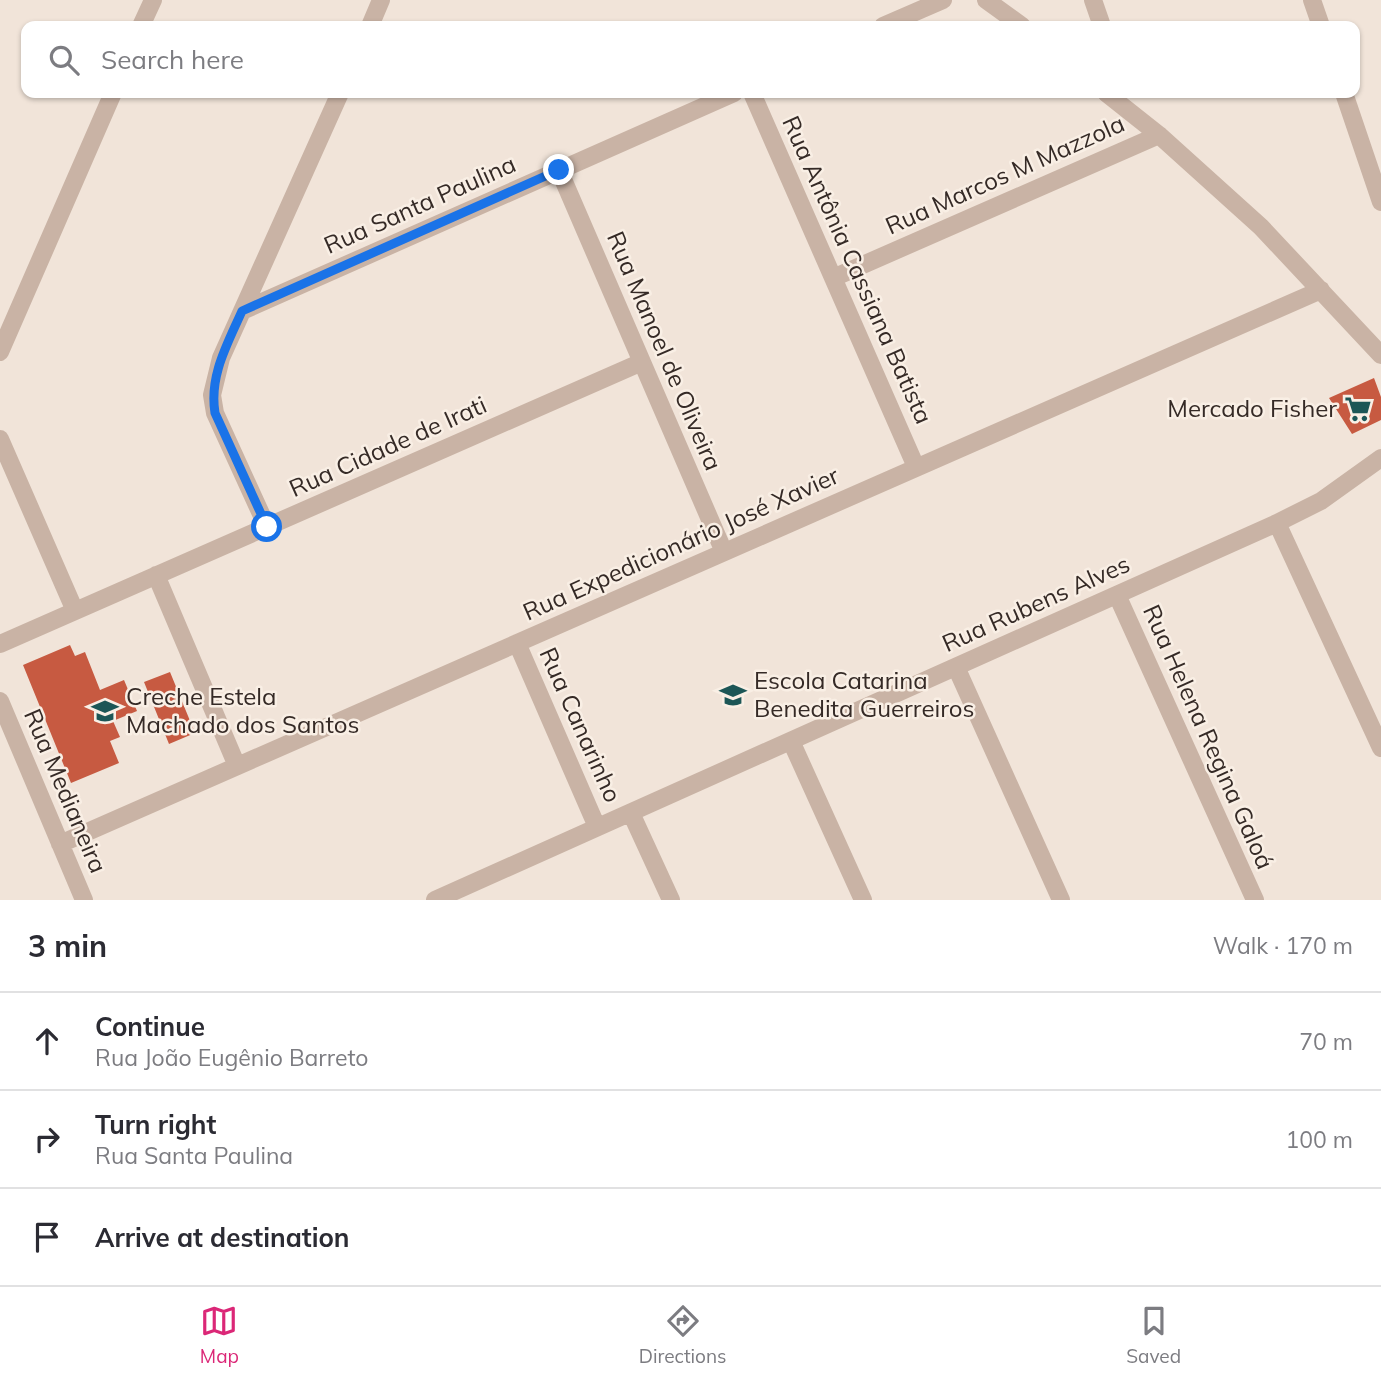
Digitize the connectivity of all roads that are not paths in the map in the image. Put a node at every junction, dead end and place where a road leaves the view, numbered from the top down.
1 (153, 0) edge
2 (381, 0) edge
3 (943, 0) edge
4 (986, 0) edge
5 (1093, 0) edge
6 (1312, 0) edge
7 (143, 21) edge
8 (371, 21) edge
9 (895, 21) edge
10 (1015, 21) edge
11 (1100, 21) edge
12 (1319, 21) edge
13 (111, 98) edge
14 (338, 98) edge
15 (723, 98) edge
16 (754, 98) edge
17 (1112, 98) edge
18 (1127, 98) edge
19 (1346, 98) edge
20 (1132, 113) junction
21 (1159, 135) junction
22 (559, 170) junction
23 (1381, 202) edge
24 (833, 278) junction
25 (1321, 289) junction
26 (242, 311) junction
27 (0, 352) edge
28 (1381, 355) edge
29 (642, 362) junction
30 (0, 439) edge
31 (1381, 458) edge
32 (916, 467) junction
33 (1278, 523) junction
34 (267, 527) junction
35 (724, 552) junction
36 (156, 575) junction
37 (1116, 595) junction
38 (75, 611) junction
39 (517, 643) junction
40 (0, 644) edge
41 (956, 667) junction
42 (0, 701) edge
43 (791, 741) junction
44 (1381, 748) edge
45 (237, 766) junction
46 (631, 813) junction
47 (597, 827) junction
48 (60, 844) junction
49 (84, 900) edge
50 (435, 900) edge
51 (671, 900) edge
52 (863, 900) edge
53 (1061, 900) edge
54 (1255, 900) edge

1 - 7 street
2 - 8 street
3 - 9 street
4 - 10 street
5 - 11 street
6 - 12 street
13 - 27 street
14 - 26 street
15 - 22 street, Rua Santa Paulina
16 - 24 street, Rua Antônia Cassiana Batista
17 - 20 street
18 - 20 street
19 - 23 street
20 - 21 street
21 - 24 street, Rua Marcos M Mazzola
21 - 25 street
22 - 26 street, Rua Santa Paulina
22 - 29 street, Rua Manoel de Oliveira
24 - 32 street, Rua Antônia Cassiana Batista
25 - 28 street
25 - 32 street, Rua Expedicionário José Xavier
26 - 34 street
29 - 34 street, Rua Cidade de Irati
29 - 35 street, Rua Manoel de Oliveira
30 - 38 street
31 - 33 street, Rua Rubens Alves
32 - 35 street, Rua Expedicionário José Xavier
33 - 37 street, Rua Rubens Alves
33 - 44 street
34 - 36 street, Rua Cidade de Irati
35 - 39 street, Rua Expedicionário José Xavier
36 - 38 street, Rua Cidade de Irati
36 - 45 street
37 - 41 street, Rua Rubens Alves
37 - 54 street, Rua Helena Regina Galoá
38 - 40 street, Rua Cidade de Irati
39 - 45 street, Rua Expedicionário José Xavier
39 - 47 street, Rua Canarinho
41 - 43 street, Rua Rubens Alves
41 - 53 street
42 - 48 street, Rua Medianeira
43 - 46 street, Rua Rubens Alves
43 - 52 street
45 - 48 street, Rua Expedicionário José Xavier
46 - 47 street, Rua Rubens Alves
46 - 51 street
47 - 50 street, Rua Rubens Alves
48 - 49 street, Rua Medianeira

